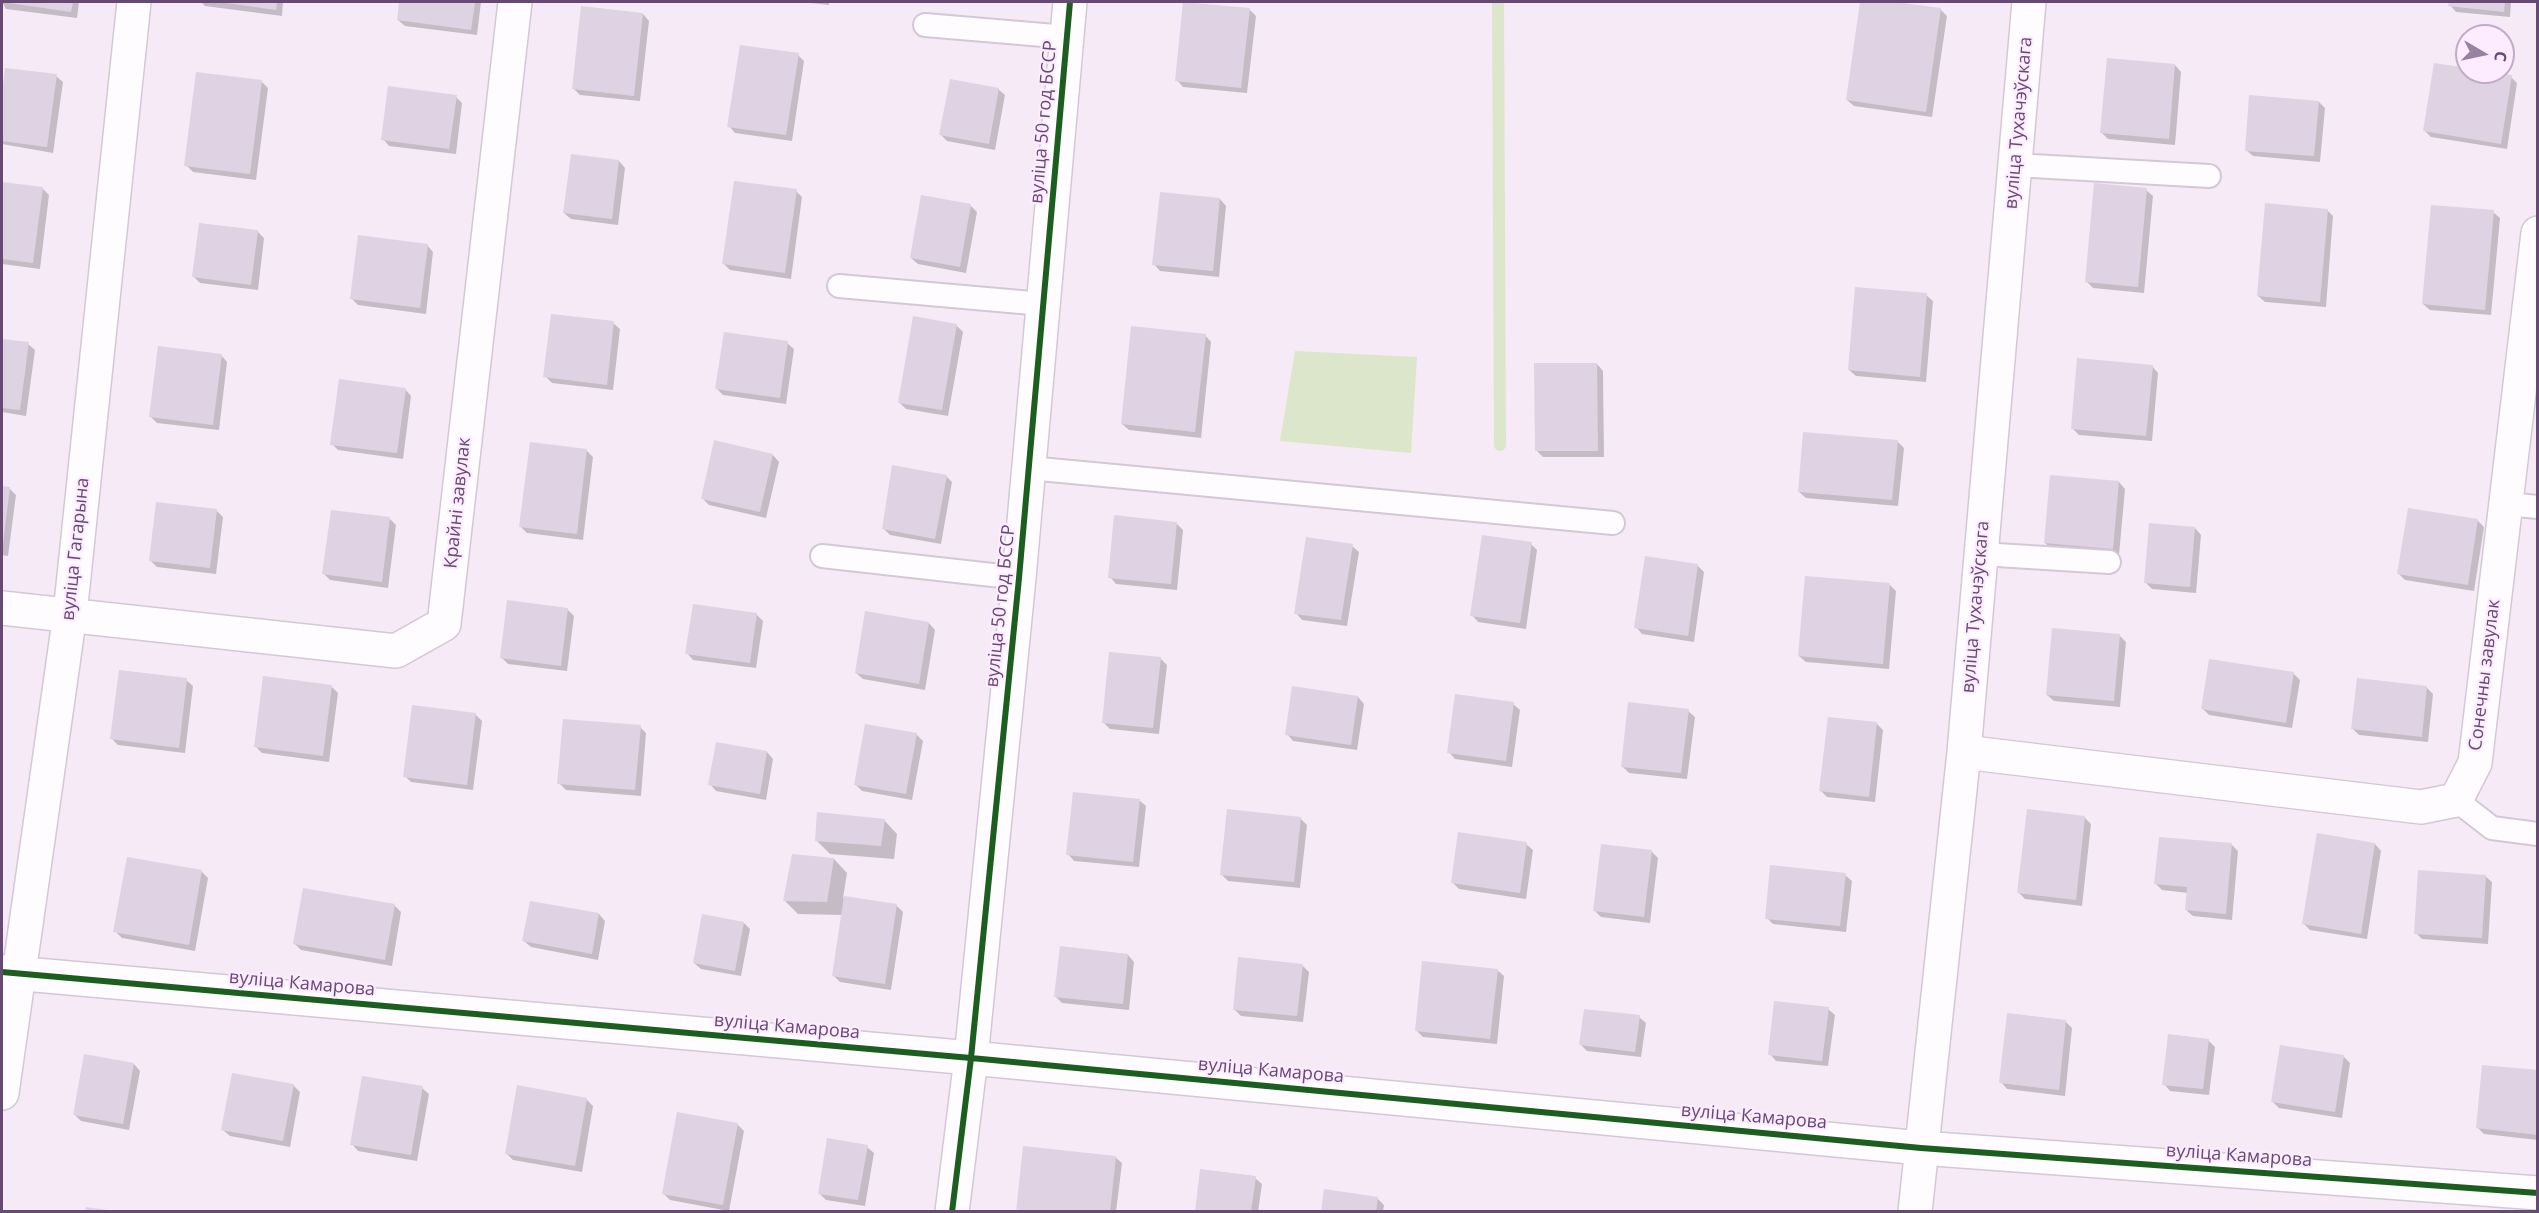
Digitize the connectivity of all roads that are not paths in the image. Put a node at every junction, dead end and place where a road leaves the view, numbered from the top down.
1 (134, 2) edge
2 (515, 2) edge
3 (1070, 2) edge
4 (2029, 2) edge
5 (925, 25) dead end
6 (1067, 37) junction
7 (2015, 165) junction
8 (2209, 176) dead end
9 (2538, 233) edge
10 (839, 286) dead end
11 (1043, 304) junction
12 (1029, 468) junction
13 (2522, 505) edge
14 (1613, 523) dead end
15 (1981, 554) junction
16 (822, 556) dead end
17 (2109, 562) dead end
18 (1019, 578) junction
19 (2, 608) edge
20 (70, 614) junction
21 (1964, 752) junction
22 (2456, 800) junction
23 (2538, 834) edge
24 (9, 973) edge
25 (971, 1058) junction
26 (2, 1094) edge
27 (1921, 1148) junction
28 (2538, 1193) edge
29 (952, 1212) edge
30 (1915, 1212) edge

1 - 20 street, вуліца Гагарына
2 - 20 street, Крайні завулак
3 - 6 street, вуліца 50 год БССР
4 - 7 street, вуліца Тухачэўскага
5 - 6 lane
6 - 11 street, вуліца 50 год БССР
7 - 8 lane
7 - 15 street, вуліца Тухачэўскага
9 - 13 street, Сонечны завулак
10 - 11 lane
11 - 12 street, вуліца 50 год БССР
12 - 14 lane
12 - 18 street, вуліца 50 год БССР
13 - 22 street, Сонечны завулак
15 - 17 lane
15 - 21 street, вуліца Тухачэўскага
16 - 18 lane
18 - 25 street, вуліца 50 год БССР
19 - 20 street
20 - 24 street, вуліца Гагарына
21 - 22 street
21 - 27 street, вуліца Тухачэўскага
22 - 23 lane
24 - 25 street, вуліца Камарова
24 - 26 street, вуліца Гагарына
25 - 27 street, вуліца Камарова
25 - 29 street, вуліца 50 год БССР
27 - 28 street, вуліца Камарова
27 - 30 street, вуліца Тухачэўскага

